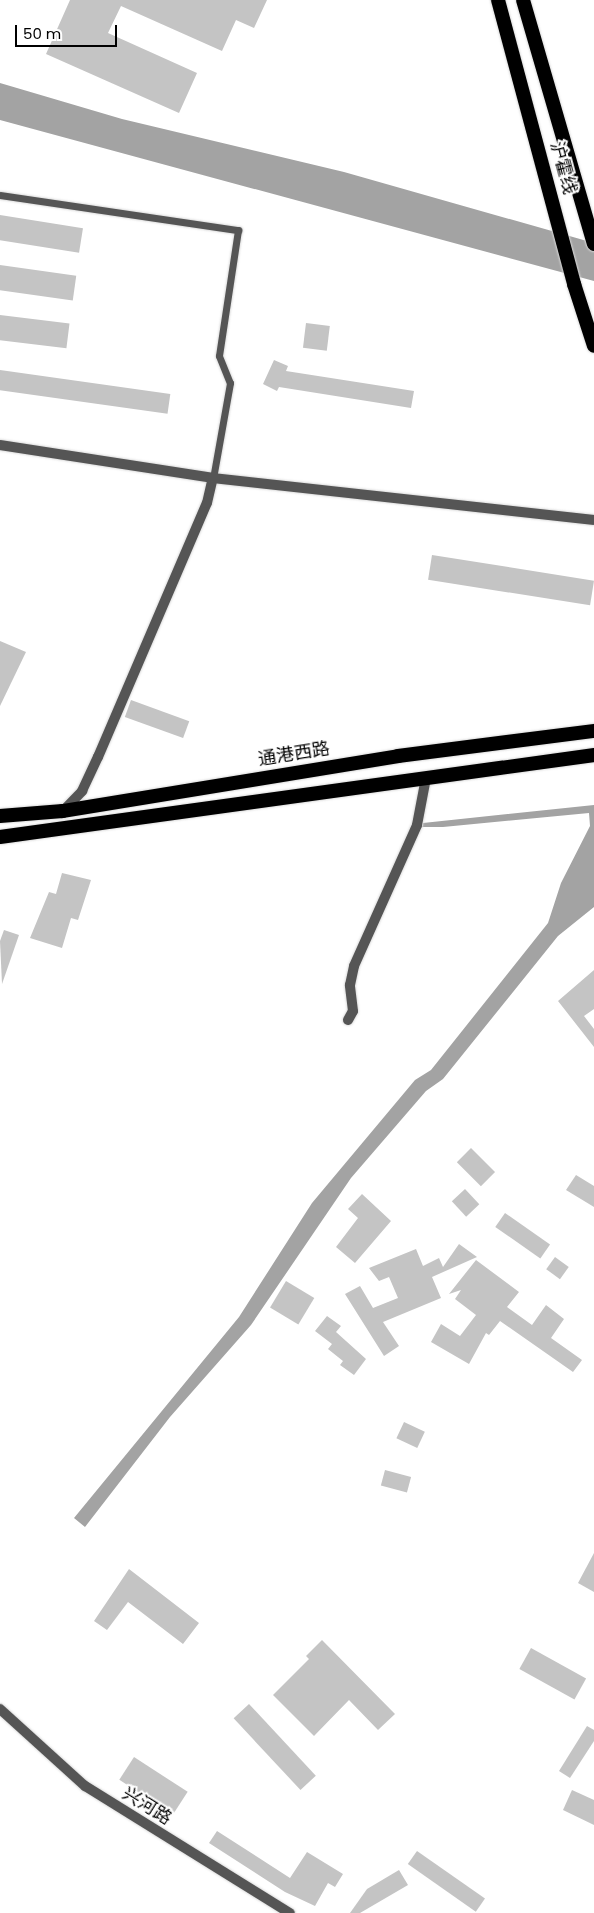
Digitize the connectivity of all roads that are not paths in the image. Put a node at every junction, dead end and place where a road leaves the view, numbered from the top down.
1 (498, 0) edge
2 (523, 0) edge
3 (0, 195) edge
4 (593, 241) edge
5 (594, 346) edge
6 (0, 445) edge
7 (213, 478) junction
8 (594, 520) edge
9 (590, 730) edge
10 (590, 756) edge
11 (426, 778) junction
12 (63, 811) junction
13 (0, 816) edge
14 (0, 837) edge
15 (348, 1020) dead end
16 (0, 1709) edge
17 (290, 1913) edge

1 - 5 highway, 沪霍线
2 - 4 highway, 沪霍线
3 - 7 lane
6 - 7 street
7 - 8 street
7 - 12 street
9 - 12 highway, 通港西路
10 - 11 highway
11 - 14 highway
11 - 15 street
12 - 13 highway, 通港西路
16 - 17 street, 兴河路

